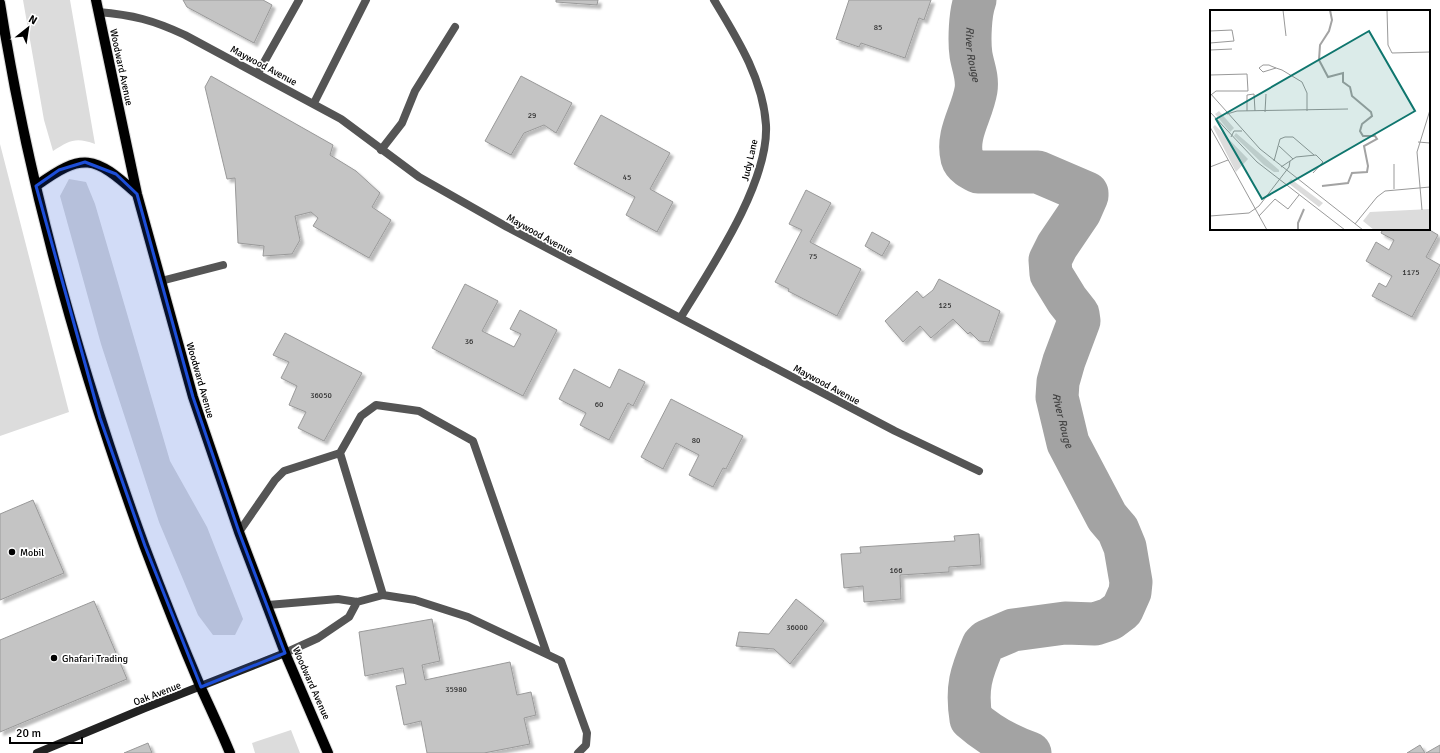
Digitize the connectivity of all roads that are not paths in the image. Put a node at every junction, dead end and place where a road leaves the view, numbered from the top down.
1 (96, 0) edge
2 (299, 0) edge
3 (366, 0) edge
4 (714, 0) edge
5 (0, 3) edge
6 (98, 12) junction
7 (455, 27) dead end
8 (3, 41) edge
9 (258, 73) junction
10 (314, 103) junction
11 (381, 150) junction
12 (36, 186) junction
13 (137, 194) junction
14 (223, 265) dead end
15 (161, 281) junction
16 (681, 317) junction
17 (340, 453) junction
18 (979, 471) dead end
19 (238, 532) junction
20 (383, 596) junction
21 (357, 602) junction
22 (268, 605) junction
23 (285, 653) junction
24 (547, 654) junction
25 (201, 687) junction
26 (37, 753) edge
27 (230, 753) edge
28 (328, 753) edge
29 (578, 753) edge

1 - 6 main road, Woodward Avenue
2 - 9 street
3 - 10 street
4 - 16 street, Judy Lane
5 - 8 main road
6 - 9 street, Maywood Avenue
6 - 13 main road, Woodward Avenue
7 - 11 street
8 - 12 main road
9 - 10 street, Maywood Avenue
10 - 11 street, Maywood Avenue
11 - 16 street, Maywood Avenue
12 - 13 main road
12 - 25 main road
13 - 15 main road, Woodward Avenue
14 - 15 street
15 - 19 main road, Woodward Avenue
16 - 18 street, Maywood Avenue
17 - 19 street
17 - 20 street
17 - 24 street
19 - 22 main road, Woodward Avenue
20 - 21 street
20 - 24 street
21 - 22 street
21 - 23 street
22 - 23 main road, Woodward Avenue
23 - 25 street, Oak Avenue
23 - 28 main road, Woodward Avenue
24 - 29 street
25 - 26 street, Oak Avenue
25 - 27 main road

